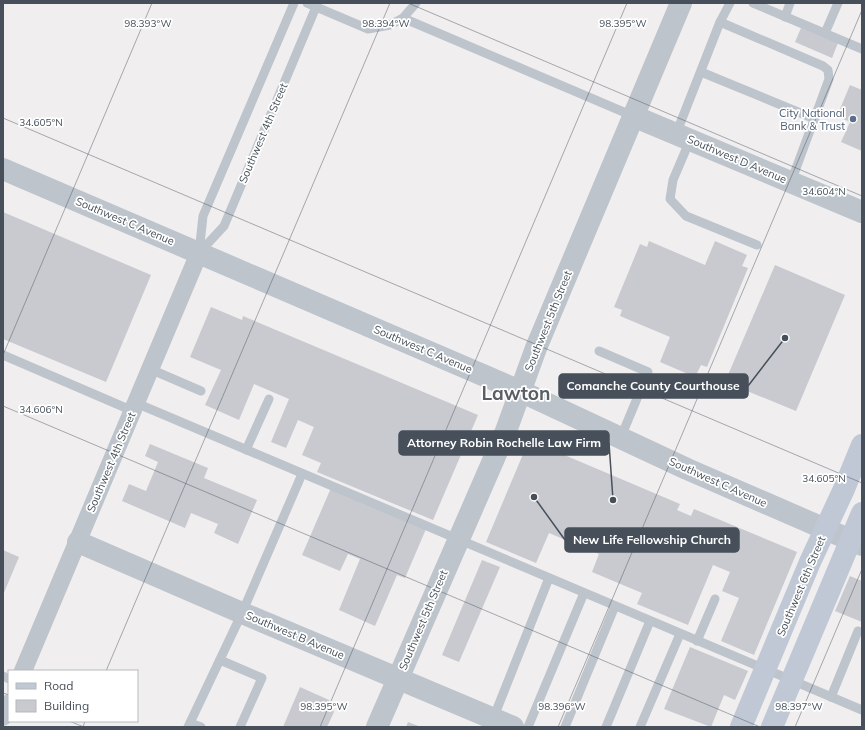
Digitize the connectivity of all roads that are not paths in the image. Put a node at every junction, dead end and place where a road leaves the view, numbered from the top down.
1 (294, 3) edge
2 (307, 3) edge
3 (416, 3) edge
4 (681, 3) edge
5 (730, 3) edge
6 (753, 3) edge
7 (790, 3) edge
8 (838, 3) edge
9 (316, 7) junction
10 (785, 16) junction
11 (403, 18) junction
12 (720, 22) junction
13 (825, 33) junction
14 (862, 48) edge
15 (701, 72) junction
16 (634, 116) junction
17 (815, 119) junction
18 (683, 137) junction
19 (3, 169) edge
20 (791, 182) junction
21 (862, 212) edge
22 (757, 245) dead end
23 (199, 253) junction
24 (599, 351) dead end
25 (3, 355) edge
26 (150, 369) junction
27 (201, 390) dead end
28 (520, 391) junction
29 (269, 398) dead end
30 (134, 407) junction
31 (620, 437) junction
32 (862, 445) edge
33 (246, 450) junction
34 (302, 474) junction
35 (862, 513) edge
36 (826, 528) junction
37 (458, 540) junction
38 (78, 542) junction
39 (856, 543) edge
40 (549, 578) junction
41 (584, 593) junction
42 (715, 599) dead end
43 (615, 606) junction
44 (242, 613) junction
45 (650, 621) junction
46 (858, 631) dead end
47 (680, 634) junction
48 (697, 641) junction
49 (220, 660) junction
50 (765, 669) junction
51 (23, 670) edge
52 (398, 678) junction
53 (791, 680) junction
54 (831, 698) junction
55 (8, 705) edge
56 (862, 710) edge
57 (3, 717) edge
58 (493, 719) junction
59 (189, 725) edge
60 (201, 727) edge
61 (240, 727) edge
62 (377, 727) edge
63 (513, 727) edge
64 (528, 727) edge
65 (565, 727) edge
66 (606, 727) edge
67 (640, 727) edge
68 (741, 727) edge
69 (772, 727) edge

1 - 23 lane, Southwest 4th Street
2 - 9 lane
3 - 11 lane
4 - 16 street, Southwest 5th Street
5 - 12 lane
6 - 10 lane
7 - 10 lane
8 - 13 lane
9 - 11 lane
9 - 23 lane, Southwest 4th Street
10 - 13 lane
11 - 16 lane
12 - 15 lane
12 - 17 lane
13 - 14 lane
15 - 17 lane
15 - 18 lane
16 - 18 street, Southwest D Avenue
16 - 28 street, Southwest 5th Street
17 - 20 lane
18 - 20 street, Southwest D Avenue
18 - 22 lane
19 - 23 street, Southwest C Avenue
20 - 21 street, Southwest D Avenue
23 - 26 street, Southwest 4th Street
23 - 28 street, Southwest C Avenue
24 - 31 lane
25 - 30 lane
26 - 27 lane
26 - 30 street, Southwest 4th Street
28 - 31 street, Southwest C Avenue
28 - 37 street, Southwest 5th Street
29 - 33 lane
30 - 33 lane
30 - 38 street, Southwest 4th Street
31 - 36 street, Southwest C Avenue
32 - 36 main road, Southwest 6th Street
33 - 34 lane
34 - 37 lane
34 - 44 lane
35 - 39 main road
36 - 39 street, Southwest C Avenue
36 - 50 main road, Southwest 6th Street
37 - 40 lane
37 - 52 street, Southwest 5th Street
38 - 44 street, Southwest B Avenue
38 - 51 street, Southwest 4th Street
39 - 53 main road
40 - 41 lane
40 - 58 lane
41 - 43 lane
41 - 64 lane
42 - 48 lane
43 - 45 lane
43 - 65 lane
44 - 49 lane
44 - 52 street, Southwest B Avenue
45 - 47 lane
45 - 66 lane
46 - 54 lane
47 - 48 lane
47 - 67 lane
48 - 50 lane
49 - 59 lane
49 - 61 lane
50 - 53 lane
50 - 68 main road, Southwest 6th Street
52 - 58 street, Southwest B Avenue
52 - 62 street, Southwest 5th Street
53 - 54 lane
53 - 69 main road
54 - 56 lane
55 - 57 street
58 - 63 street, Southwest B Avenue
59 - 60 lane

